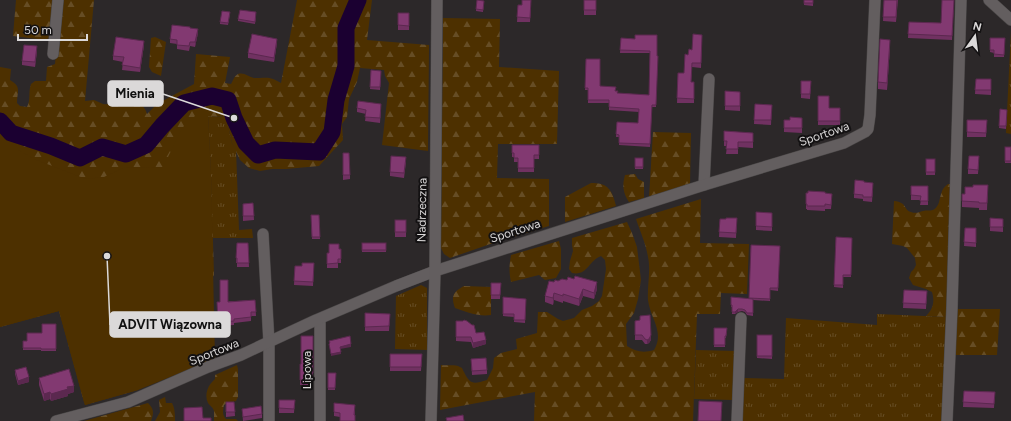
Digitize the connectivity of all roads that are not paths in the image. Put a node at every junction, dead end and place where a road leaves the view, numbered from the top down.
1 (58, 0) edge
2 (437, 0) edge
3 (875, 0) edge
4 (961, 0) edge
5 (989, 0) edge
6 (1011, 20) edge
7 (53, 54) dead end
8 (709, 79) dead end
9 (704, 185) junction
10 (263, 234) dead end
11 (435, 271) junction
12 (741, 318) dead end
13 (320, 319) junction
14 (269, 343) junction
15 (56, 421) edge
16 (268, 421) edge
17 (320, 421) edge
18 (431, 421) edge
19 (737, 421) edge
20 (947, 421) edge

1 - 7 street
2 - 11 street, Nadrzeczna
3 - 9 street, Sportowa
4 - 20 street
5 - 6 street
8 - 9 street
9 - 11 street, Sportowa
10 - 14 street
11 - 13 street, Sportowa
11 - 18 street, Nadrzeczna
12 - 19 street
13 - 14 street, Sportowa
13 - 17 street, Lipowa
14 - 15 street, Sportowa
14 - 16 street

